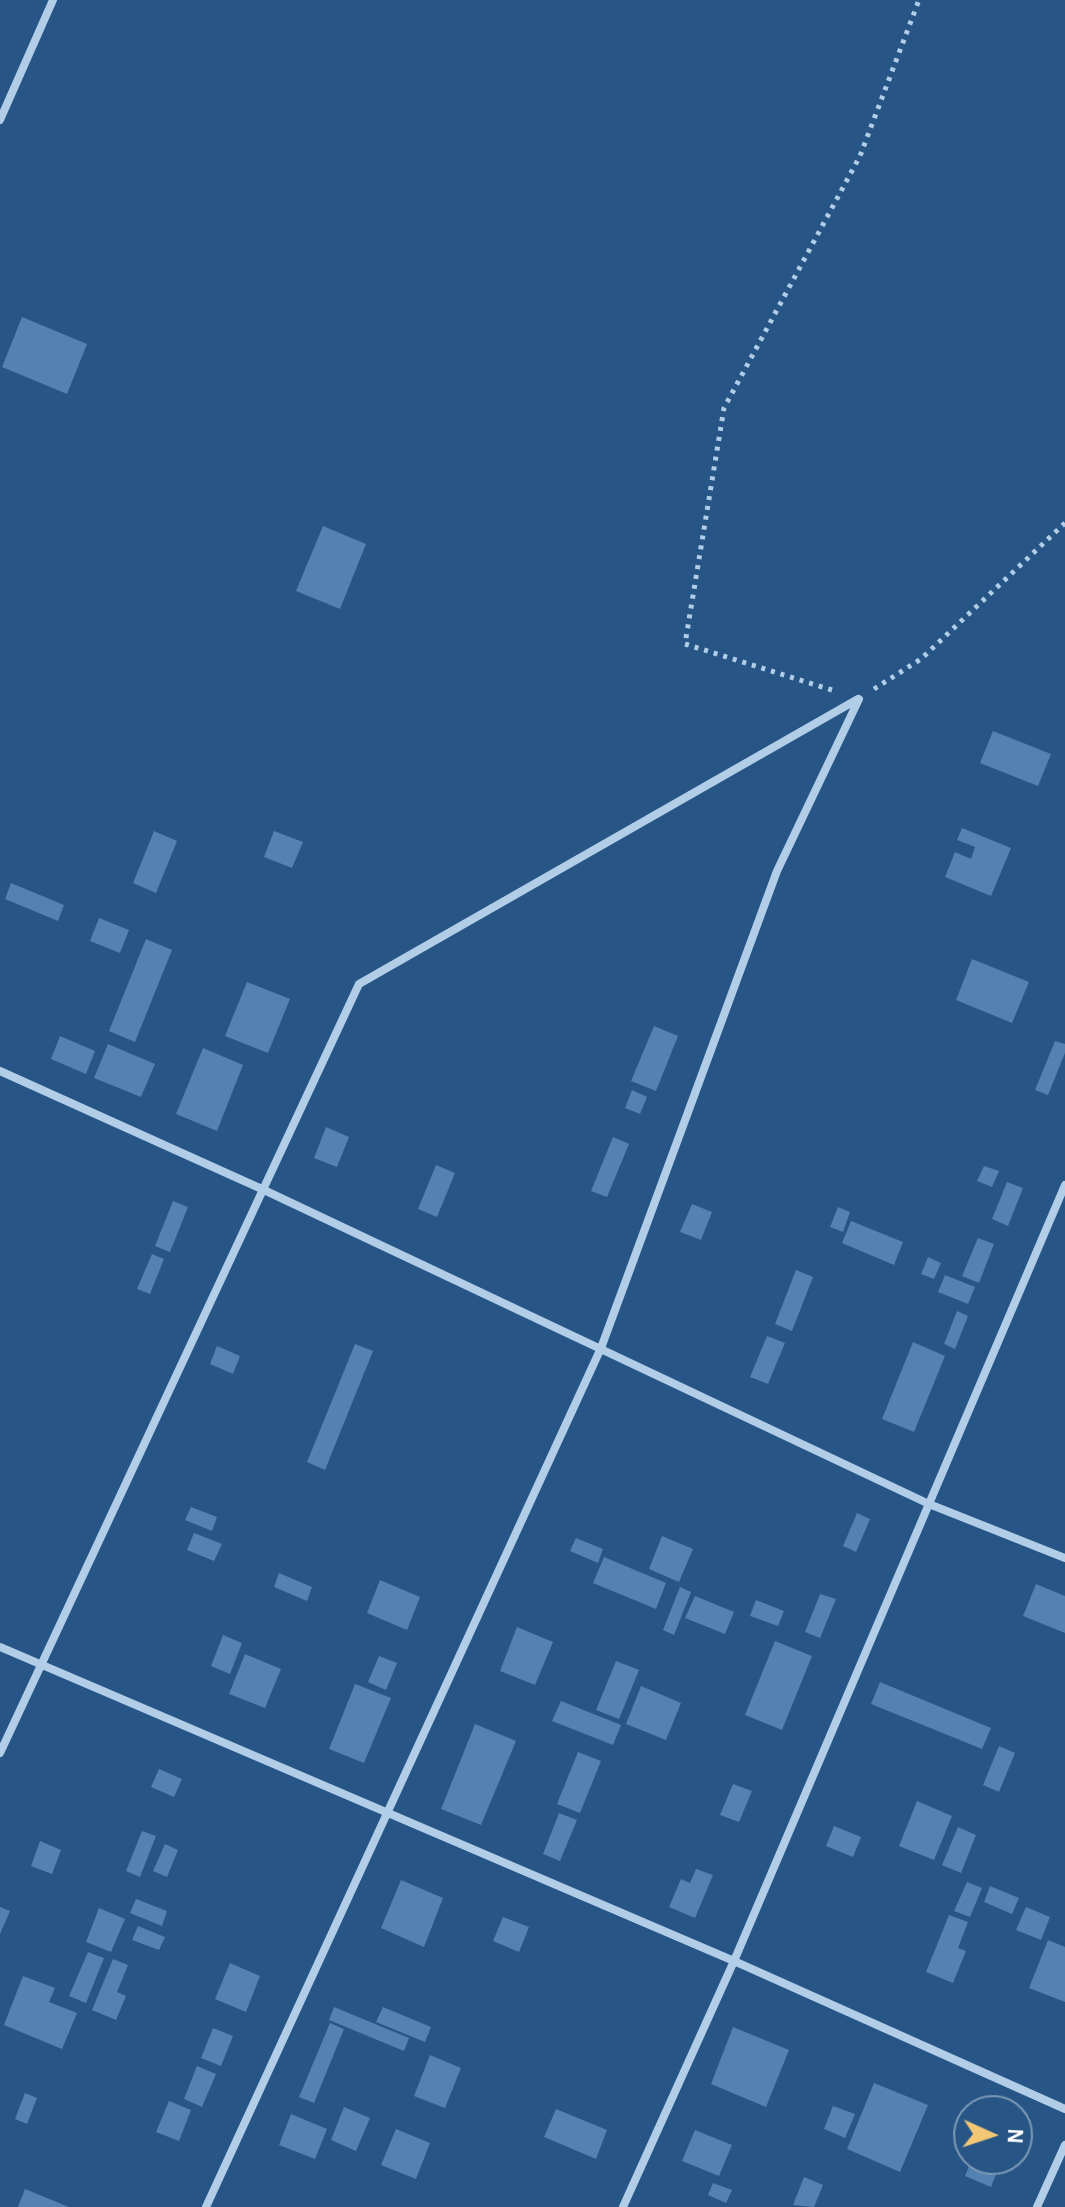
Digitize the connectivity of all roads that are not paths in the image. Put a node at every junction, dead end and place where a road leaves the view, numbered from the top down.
1 (53, 0) edge
2 (0, 120) edge
3 (0, 1071) edge
4 (1065, 1185) edge
5 (264, 1190) junction
6 (601, 1348) junction
7 (929, 1504) junction
8 (1065, 1558) edge
9 (0, 1647) edge
10 (41, 1666) junction
11 (0, 1753) edge
12 (386, 1813) junction
13 (734, 1961) junction
14 (1065, 2109) edge
15 (1065, 2145) edge
16 (206, 2207) edge
17 (623, 2207) edge
18 (1037, 2207) edge

1 - 2 street
3 - 5 street
4 - 7 street
5 - 6 street
5 - 6 street
5 - 10 street
6 - 7 street
6 - 12 street
7 - 8 street
7 - 13 street
9 - 10 street
10 - 11 street
10 - 12 street
12 - 13 street
12 - 16 street
13 - 14 street
13 - 17 street
15 - 18 street

